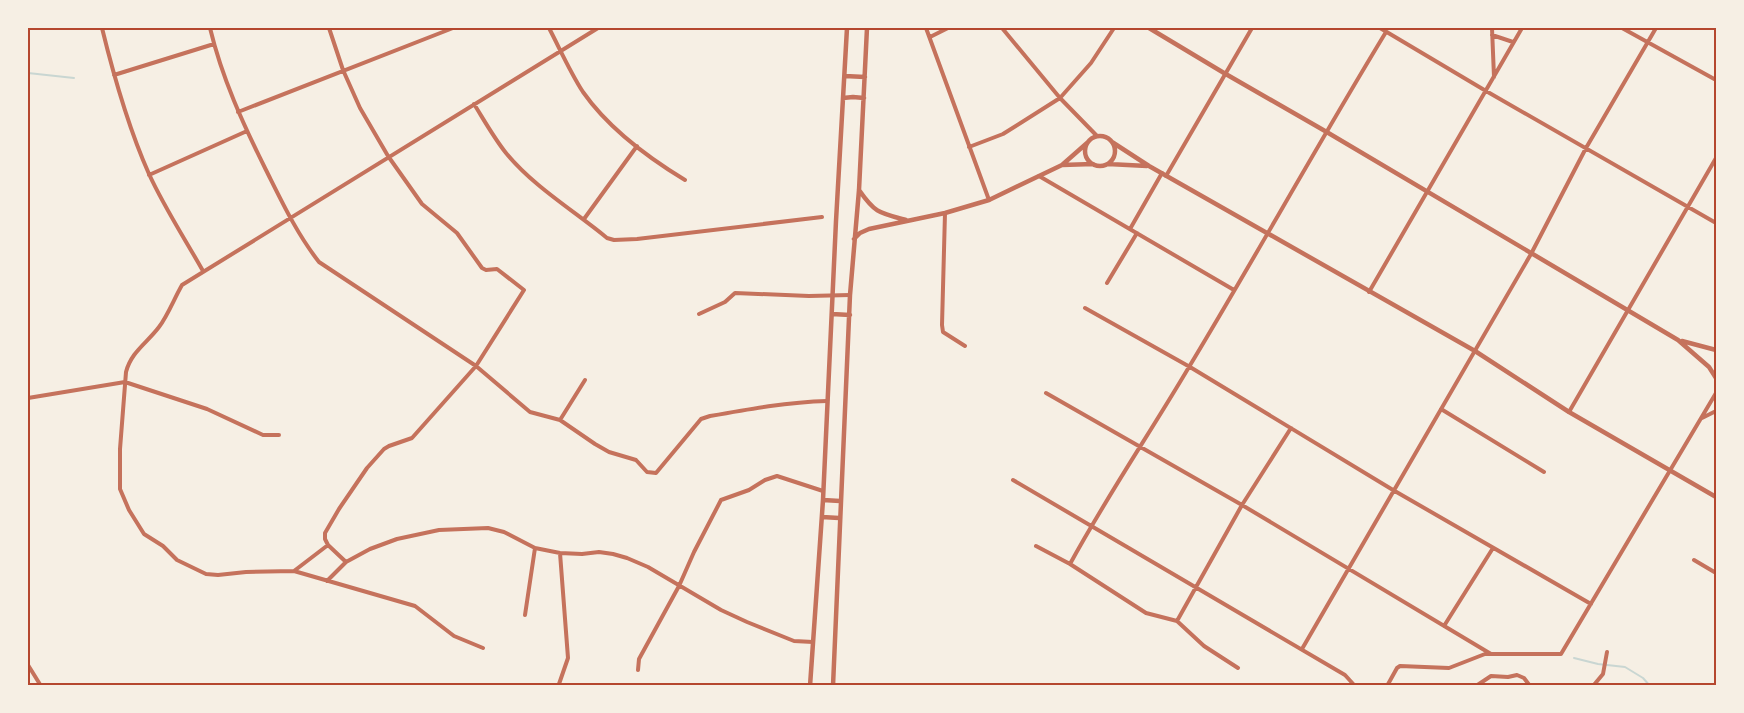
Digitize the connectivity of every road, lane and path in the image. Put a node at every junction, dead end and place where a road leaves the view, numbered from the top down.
1 (102, 28) edge
2 (210, 28) edge
3 (329, 28) edge
4 (453, 28) edge
5 (549, 28) edge
6 (598, 28) edge
7 (847, 28) edge
8 (867, 28) edge
9 (926, 28) edge
10 (948, 28) edge
11 (1002, 28) edge
12 (1114, 28) edge
13 (1149, 28) edge
14 (1252, 28) edge
15 (1380, 28) edge
16 (1492, 28) edge
17 (1522, 28) edge
18 (1622, 28) edge
19 (1656, 28) edge
20 (1386, 32) junction
21 (1492, 35) junction
22 (930, 37) junction
23 (1513, 42) junction
24 (1648, 42) junction
25 (214, 44) junction
26 (561, 51) junction
27 (343, 70) junction
28 (1224, 74) junction
29 (114, 76) junction
30 (845, 76) junction
31 (865, 77) junction
32 (1494, 77) junction
33 (1716, 80) edge
34 (1486, 91) junction
35 (843, 98) junction
36 (864, 98) junction
37 (1060, 98) junction
38 (474, 104) junction
39 (238, 112) junction
40 (247, 131) junction
41 (1326, 131) junction
42 (1096, 136) junction
43 (1112, 142) junction
44 (1087, 143) junction
45 (637, 146) junction
46 (969, 147) junction
47 (1586, 148) junction
48 (388, 156) junction
49 (1716, 158) edge
50 (1093, 164) junction
51 (1107, 164) junction
52 (1062, 165) junction
53 (1149, 166) junction
54 (1164, 174) junction
55 (149, 175) junction
56 (1039, 176) junction
57 (685, 180) dead end
58 (859, 190) junction
59 (1426, 192) junction
60 (989, 200) junction
61 (1688, 207) junction
62 (945, 212) junction
63 (289, 217) junction
64 (822, 217) dead end
65 (584, 219) junction
66 (908, 220) junction
67 (1716, 223) edge
68 (1130, 229) junction
69 (1137, 233) junction
70 (1267, 234) junction
71 (854, 239) junction
72 (1532, 254) junction
73 (203, 271) junction
74 (1107, 283) dead end
75 (1234, 290) junction
76 (1369, 292) junction
77 (833, 295) junction
78 (850, 295) junction
79 (1085, 308) dead end
80 (1628, 310) junction
81 (699, 314) dead end
82 (832, 314) junction
83 (850, 315) junction
84 (1678, 340) junction
85 (965, 346) dead end
86 (1716, 350) edge
87 (1475, 351) junction
88 (476, 366) junction
89 (1190, 367) junction
90 (1716, 378) edge
91 (585, 380) dead end
92 (125, 382) junction
93 (1716, 393) edge
94 (1046, 394) dead end
95 (28, 398) edge
96 (827, 401) junction
97 (1441, 409) junction
98 (1716, 411) edge
99 (1569, 412) junction
100 (1700, 419) junction
101 (560, 420) junction
102 (1291, 428) junction
103 (279, 434) dead end
104 (1140, 447) junction
105 (1671, 470) junction
106 (1544, 472) dead end
107 (1013, 480) dead end
108 (1393, 490) junction
109 (823, 491) junction
110 (1716, 497) edge
111 (823, 500) junction
112 (840, 501) junction
113 (1242, 506) junction
114 (822, 517) junction
115 (839, 518) junction
116 (1090, 526) junction
117 (328, 545) junction
118 (1036, 546) dead end
119 (535, 548) junction
120 (1493, 548) junction
121 (560, 553) junction
122 (1694, 560) dead end
123 (346, 562) junction
124 (1070, 564) junction
125 (1348, 568) junction
126 (294, 571) junction
127 (1716, 573) edge
128 (327, 581) junction
129 (679, 586) junction
130 (1198, 587) junction
131 (1591, 604) junction
132 (525, 615) dead end
133 (1177, 621) junction
134 (1444, 626) junction
135 (813, 642) junction
136 (483, 648) dead end
137 (1302, 649) junction
138 (1607, 652) dead end
139 (1491, 654) junction
140 (28, 665) edge
141 (1238, 668) dead end
142 (29, 670) edge
143 (638, 670) dead end
144 (41, 686) edge
145 (557, 686) edge
146 (810, 686) edge
147 (833, 686) edge
148 (1355, 686) edge
149 (1387, 686) edge
150 (1476, 686) edge
151 (1530, 686) edge
152 (1594, 686) edge

1 - 29 street
2 - 25 street
3 - 27 street
4 - 27 street
5 - 26 street
6 - 26 street
7 - 30 street
8 - 31 street
9 - 22 street
10 - 22 street
11 - 37 street
12 - 37 street
13 - 28 street
14 - 28 street
15 - 20 street
16 - 21 street
17 - 23 street
18 - 24 street
19 - 24 street
20 - 34 street
20 - 41 street
21 - 23 street
21 - 32 street
22 - 46 street
23 - 32 street
24 - 33 street
24 - 47 street
25 - 29 street
25 - 39 street
26 - 38 street
26 - 45 street
27 - 39 street
27 - 48 street
28 - 41 street
28 - 54 street
29 - 55 street
30 - 31 street
30 - 35 street
31 - 36 street
32 - 34 street
34 - 47 street
34 - 59 street
35 - 36 street
35 - 77 street
36 - 58 street
37 - 42 street
37 - 46 street
38 - 48 street
38 - 65 street
39 - 40 street
40 - 55 street
40 - 63 street
41 - 59 street
41 - 70 street
42 - 43 street
42 - 44 street
43 - 51 street
43 - 53 street
44 - 50 street
44 - 52 street
45 - 57 street
45 - 65 street
46 - 60 street
47 - 61 street
47 - 72 street
48 - 63 street
48 - 88 street
49 - 61 street
50 - 51 street
50 - 52 street
51 - 53 street
52 - 56 street
53 - 54 street
54 - 68 street
54 - 70 street
55 - 73 street
56 - 60 street
56 - 68 street
58 - 66 street
58 - 71 street
59 - 72 street
59 - 76 street
60 - 62 street
61 - 67 street
61 - 80 street
62 - 66 street
62 - 85 street
63 - 73 street
63 - 88 street
64 - 65 street
66 - 71 street
68 - 69 street
69 - 74 street
69 - 75 street
70 - 75 street
70 - 76 street
71 - 78 street
72 - 80 street
72 - 87 street
73 - 92 street
75 - 89 street
76 - 87 street
77 - 78 street
77 - 81 street
77 - 82 street
78 - 83 street
79 - 89 street
80 - 84 street
80 - 99 street
82 - 83 street
82 - 96 street
83 - 112 street
84 - 86 street
84 - 90 street
87 - 97 street
87 - 99 street
88 - 101 street
88 - 117 street
89 - 102 street
89 - 104 street
91 - 101 street
92 - 95 street
92 - 103 street
92 - 126 street
93 - 100 street
94 - 104 street
96 - 101 street
96 - 109 street
97 - 106 street
97 - 108 street
98 - 100 street
99 - 105 street
100 - 105 street
102 - 108 street
102 - 113 street
104 - 113 street
104 - 116 street
105 - 110 street
105 - 131 street
107 - 116 street
108 - 120 street
108 - 125 street
109 - 111 street
109 - 129 street
111 - 112 street
111 - 114 street
112 - 115 street
113 - 125 street
113 - 130 street
114 - 115 street
114 - 135 street
115 - 147 street
116 - 124 street
116 - 130 street
117 - 123 street
117 - 126 street
118 - 124 street
119 - 121 street
119 - 123 street
119 - 132 street
120 - 131 street
120 - 134 street
121 - 129 street
121 - 145 street
122 - 127 street
123 - 128 street
124 - 133 street
125 - 134 street
125 - 137 street
126 - 128 street
128 - 136 street
129 - 135 street
129 - 143 street
130 - 133 street
130 - 137 street
131 - 139 street
133 - 141 street
134 - 139 street
135 - 146 street
137 - 148 street
138 - 152 street
139 - 149 street
140 - 142 street
142 - 144 street
150 - 151 street

